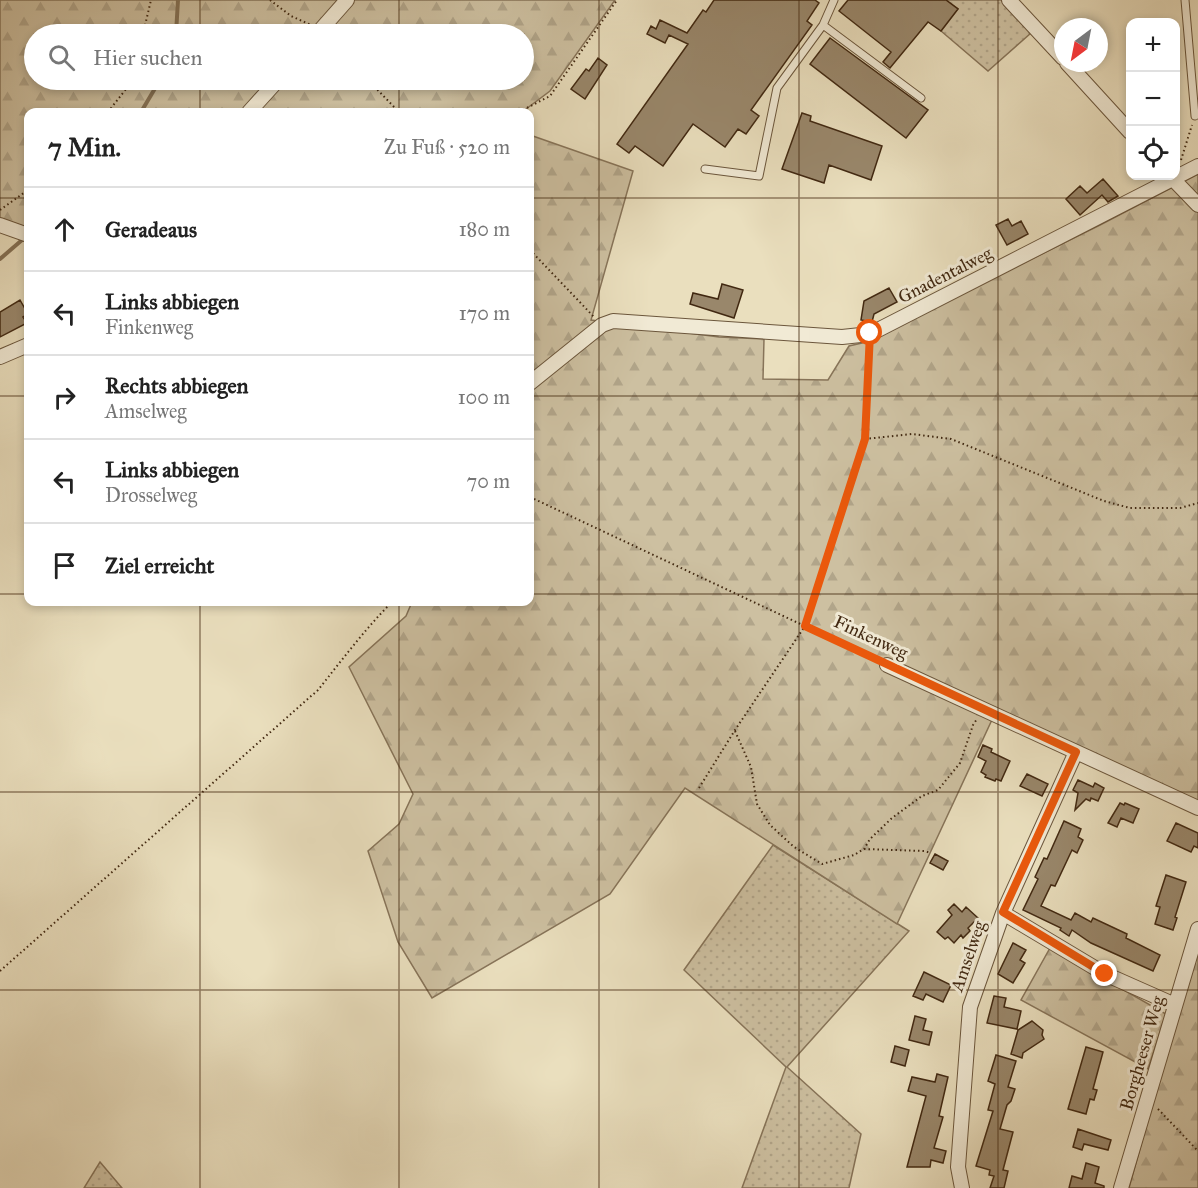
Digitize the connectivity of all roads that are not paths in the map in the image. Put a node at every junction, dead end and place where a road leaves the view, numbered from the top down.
1 (347, 0) edge
2 (834, 0) edge
3 (1009, 0) edge
4 (1185, 0) edge
5 (326, 24) edge
6 (823, 25) junction
7 (1054, 48) edge
8 (1075, 72) edge
9 (269, 90) edge
10 (921, 98) dead end
11 (253, 108) edge
12 (1195, 116) road end
13 (1126, 127) edge
14 (1198, 166) edge
15 (705, 169) dead end
16 (1180, 172) edge
17 (1163, 180) edge
18 (1179, 180) edge
19 (1198, 205) edge
20 (0, 225) edge
21 (24, 234) edge
22 (24, 347) edge
23 (0, 357) edge
24 (534, 380) edge
25 (887, 665) road end
26 (1076, 752) junction
27 (1198, 808) edge
28 (1003, 912) junction
29 (1198, 929) edge
30 (1175, 1005) junction
31 (962, 1188) edge
32 (1121, 1188) edge

1 - 5 street
2 - 6 lane
3 - 7 street
4 - 12 lane
6 - 10 lane
6 - 15 lane
8 - 13 street
9 - 11 street
14 - 16 street, Gnadentalweg
17 - 24 street, Gnadentalweg
18 - 19 street
20 - 21 street
22 - 23 street
25 - 26 street, Finkenweg
26 - 27 street, Finkenweg
26 - 28 street, Amselweg
28 - 30 street
28 - 31 street, Amselweg
29 - 30 street, Borgheeser Weg
30 - 32 street, Borgheeser Weg

